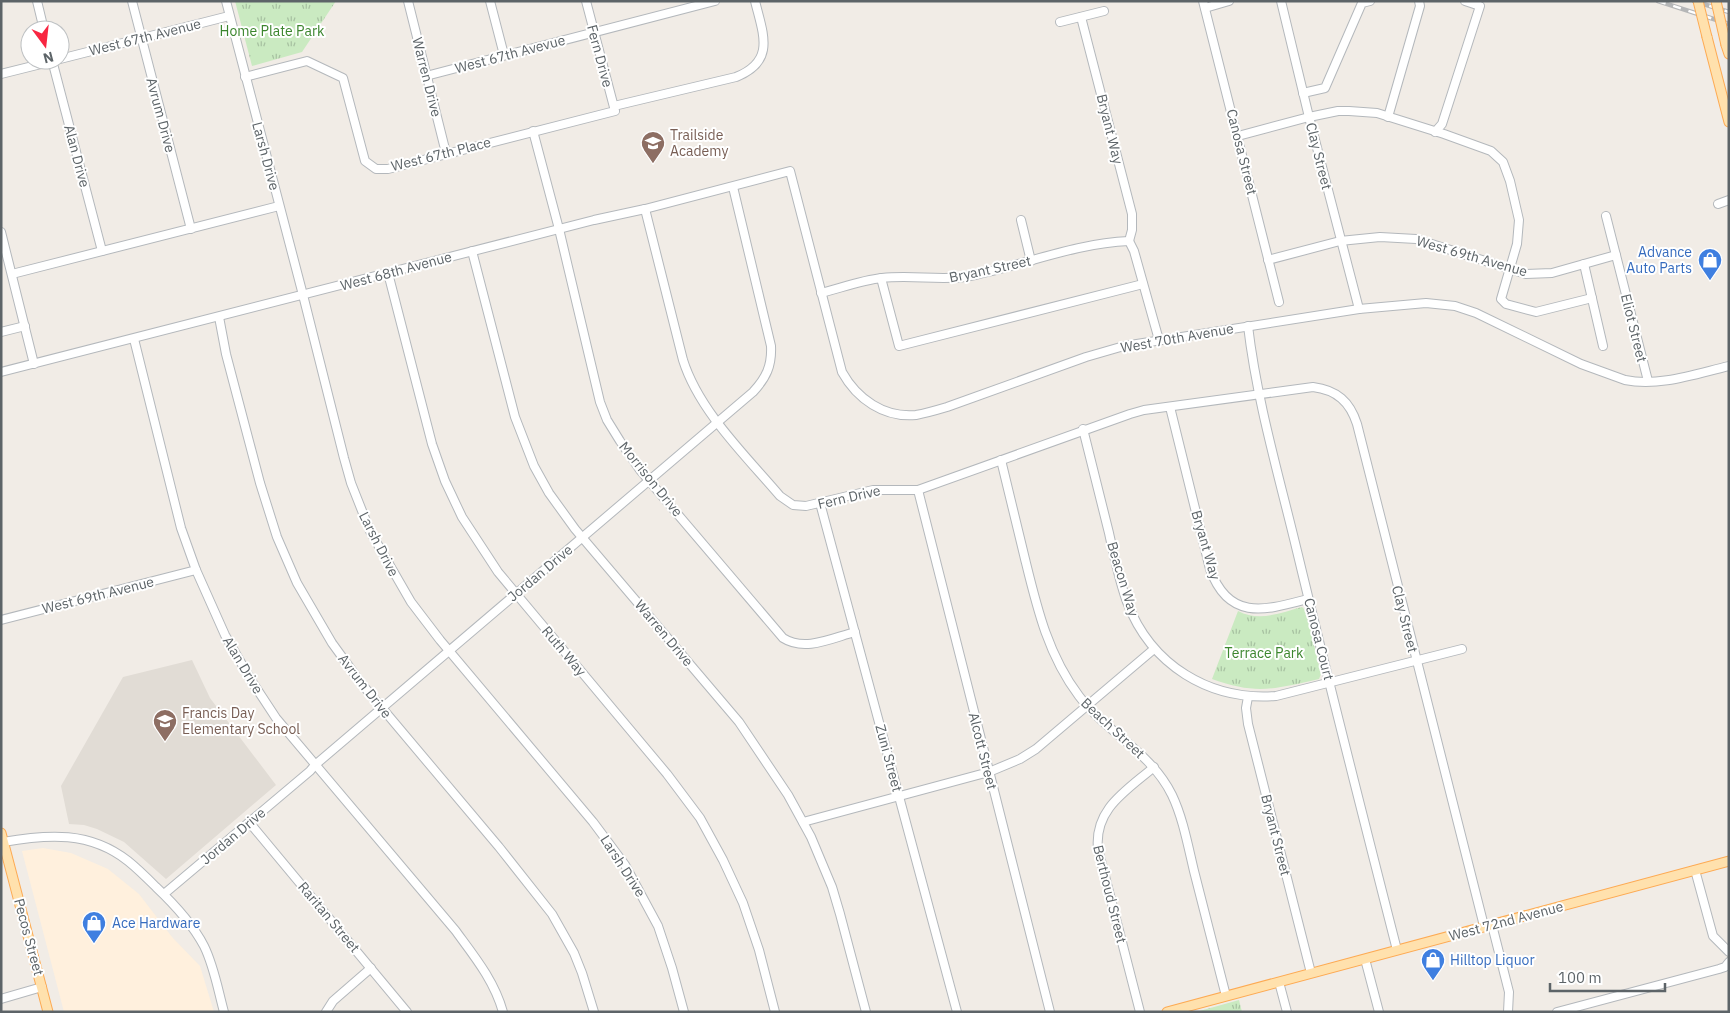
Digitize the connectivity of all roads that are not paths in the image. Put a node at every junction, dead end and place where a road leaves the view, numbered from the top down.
1 (37, 1) edge
2 (132, 1) edge
3 (226, 1) edge
4 (408, 1) edge
5 (490, 1) edge
6 (586, 1) edge
7 (715, 1) edge
8 (755, 1) edge
9 (1229, 1) edge
10 (1370, 1) edge
11 (1419, 1) edge
12 (1465, 1) edge
13 (1698, 1) edge
14 (1716, 1) edge
15 (1281, 2) edge
16 (1204, 5) edge
17 (1104, 11) dead end
18 (229, 16) junction
19 (1081, 16) junction
20 (42, 20) edge
21 (1060, 22) dead end
22 (594, 32) junction
23 (142, 38) junction
24 (1728, 50) edge
25 (504, 55) junction
26 (70, 56) edge
27 (20, 69) edge
28 (57, 70) edge
29 (1, 74) edge
30 (426, 76) junction
31 (245, 77) junction
32 (1303, 93) junction
33 (614, 108) junction
34 (1309, 117) junction
35 (1388, 117) junction
36 (1729, 122) edge
37 (533, 131) junction
38 (1435, 132) junction
39 (1238, 136) junction
40 (446, 152) junction
41 (790, 171) joint
42 (733, 186) junction
43 (1729, 200) edge
44 (279, 206) junction
45 (1729, 208) edge
46 (645, 209) junction
47 (1606, 216) dead end
48 (1021, 220) dead end
49 (191, 229) junction
50 (559, 229) junction
51 (1, 234) edge
52 (1129, 241) junction
53 (1340, 241) junction
54 (102, 251) junction
55 (472, 251) junction
56 (1616, 255) junction
57 (1268, 260) junction
58 (1031, 261) junction
59 (1584, 264) junction
60 (1510, 269) junction
61 (388, 273) junction
62 (12, 274) junction
63 (881, 278) junction
64 (1143, 284) junction
65 (821, 293) junction
66 (304, 295) junction
67 (1592, 298) junction
68 (1279, 302) dead end
69 (1359, 309) junction
70 (218, 317) junction
71 (25, 326) junction
72 (1248, 326) junction
73 (1, 332) edge
74 (134, 339) junction
75 (1159, 340) junction
76 (1603, 346) dead end
77 (34, 364) junction
78 (1729, 366) edge
79 (1, 372) edge
80 (1648, 381) junction
81 (1259, 395) junction
82 (1170, 407) junction
83 (718, 422) junction
84 (1083, 430) junction
85 (1001, 460) junction
86 (650, 480) junction
87 (918, 490) junction
88 (820, 503) junction
89 (583, 538) junction
90 (196, 570) junction
91 (516, 594) junction
92 (1308, 599) junction
93 (1, 620) edge
94 (855, 632) junction
95 (1154, 649) junction
96 (1462, 649) dead end
97 (449, 651) junction
98 (1416, 661) junction
99 (1330, 683) junction
100 (1248, 697) junction
101 (1087, 706) junction
102 (382, 709) junction
103 (315, 765) junction
104 (1154, 767) junction
105 (988, 772) junction
106 (898, 795) junction
107 (249, 822) junction
108 (803, 822) junction
109 (2, 839) edge
110 (1729, 861) edge
111 (1694, 870) junction
112 (164, 894) junction
113 (1488, 926) junction
114 (1397, 950) junction
115 (1729, 952) edge
116 (1365, 959) junction
117 (1729, 962) edge
118 (371, 968) junction
119 (1311, 973) junction
120 (1279, 982) junction
121 (42, 988) junction
122 (1226, 996) junction
123 (1, 999) edge
124 (48, 1012) edge
125 (224, 1012) edge
126 (326, 1012) edge
127 (407, 1012) edge
128 (502, 1012) edge
129 (594, 1012) edge
130 (684, 1012) edge
131 (775, 1012) edge
132 (866, 1012) edge
133 (956, 1012) edge
134 (1050, 1012) edge
135 (1140, 1012) edge
136 (1167, 1012) edge
137 (1287, 1012) edge
138 (1379, 1012) edge
139 (1508, 1012) edge
140 (1557, 1012) edge

1 - 20 street
2 - 23 street, Avrum Drive
3 - 18 street, Larsh Drive
4 - 30 street, Warren Drive
5 - 25 street
6 - 22 street, Fern Drive
7 - 22 street, West 67th Avevue
8 - 33 street, West 67th Place
9 - 16 street
10 - 32 street
11 - 35 street
12 - 38 street
13 - 36 main road, bridge
14 - 24 main road, bridge
15 - 32 street, Clay Street
16 - 39 street, Canosa Street
17 - 19 street
18 - 23 street, West 67th Avenue
18 - 31 street, Larsh Drive
19 - 21 street
19 - 52 street, Bryant Way
22 - 25 street, West 67th Avevue
22 - 33 street, Fern Drive
23 - 26 street, West 67th Avenue
23 - 49 street, Avrum Drive
25 - 30 street, West 67th Avevue
27 - 29 street, West 67th Avenue
28 - 54 street, Alan Drive
30 - 40 street, Warren Drive
31 - 40 street, West 67th Place
31 - 44 street, Larsh Drive
32 - 34 street, Clay Street
33 - 37 street, West 67th Place
34 - 35 street
34 - 39 street
34 - 53 street, Clay Street
35 - 38 street
37 - 40 street, West 67th Place
37 - 50 street, Morrison Drive
38 - 60 street
39 - 57 street, Canosa Street
41 - 42 street, West 68th Avenue
41 - 65 street, West 70th Avenue
42 - 46 street, West 68th Avenue
42 - 83 street, Jordan Drive
43 - 45 street
44 - 49 street
44 - 66 street, Larsh Drive
46 - 50 street, West 68th Avenue
46 - 83 street, Fern Drive
47 - 56 street, Eliot Street
48 - 58 street
49 - 54 street
50 - 55 street, West 68th Avenue
50 - 86 street, Morrison Drive
51 - 62 street
52 - 58 street, Bryant Street
52 - 64 street
53 - 57 street, West 69th Avenue
53 - 60 street, West 69th Avenue
53 - 69 street, Clay Street
54 - 62 street
55 - 61 street, West 68th Avenue
55 - 89 street, Warren Drive
56 - 59 street, West 69th Avenue
56 - 80 street, Eliot Street
57 - 68 street, Canosa Street
58 - 63 street, Bryant Street
59 - 60 street, West 69th Avenue
59 - 67 street
60 - 67 street
61 - 66 street, West 68th Avenue
61 - 91 street, Ruth Way
62 - 71 street
63 - 64 street
63 - 65 street, Bryant Street
64 - 75 street
65 - 75 street, West 70th Avenue
66 - 70 street, West 68th Avenue
66 - 97 street, Larsh Drive
67 - 76 street
69 - 72 street, West 70th Avenue
69 - 80 street, West 70th Avenue
70 - 74 street, West 68th Avenue
70 - 102 street, Avrum Drive
71 - 73 street
71 - 77 street
72 - 75 street, West 70th Avenue
72 - 81 street, Canosa Court
74 - 77 street, West 68th Avenue
74 - 90 street, Alan Drive
77 - 79 street, West 68th Avenue
78 - 80 street, West 70th Avenue
81 - 82 street, Fern Drive
81 - 92 street, Canosa Court
81 - 98 street, Clay Street
82 - 84 street, Fern Drive
82 - 92 street, Bryant Way
83 - 86 street, Jordan Drive
83 - 88 street, Fern Drive
84 - 85 street, Fern Drive
84 - 95 street, Beacon Way
85 - 87 street, Fern Drive
85 - 101 street, Beach Street
86 - 89 street, Jordan Drive
86 - 94 street, Morrison Drive
87 - 88 street, Fern Drive
87 - 105 street, Alcott Street
88 - 94 street, Zuni Street
89 - 91 street, Jordan Drive
89 - 108 street, Warren Drive
90 - 93 street, West 69th Avenue
90 - 103 street, Alan Drive
91 - 97 street, Jordan Drive
91 - 131 street, Ruth Way
92 - 99 street, Canosa Court
94 - 106 street, Zuni Street
95 - 100 street, Beacon Way
95 - 101 street
96 - 98 street, Beacon Way
97 - 102 street, Jordan Drive
97 - 130 street, Larsh Drive
98 - 99 street, Beacon Way
98 - 113 street, Clay Street
99 - 100 street, Beacon Way
99 - 114 street, Canosa Court
100 - 119 street, Bryant Street
101 - 104 street, Beach Street
101 - 105 street
102 - 103 street, Jordan Drive
102 - 129 street, Avrum Drive
103 - 107 street, Jordan Drive
103 - 128 street, Alan Drive
104 - 122 street, Beach Street
104 - 135 street, Berthoud Street
105 - 106 street
105 - 134 street, Alcott Street
106 - 108 street
106 - 133 street, Zuni Street
107 - 112 street, Jordan Drive
107 - 118 street, Raritan Street
108 - 132 street, Warren Drive
109 - 112 street
109 - 121 main road, Pecos Street
110 - 111 main road, West 72nd Avenue
111 - 113 main road, West 72nd Avenue
111 - 115 street
112 - 125 street
113 - 114 main road, West 72nd Avenue
113 - 139 street, Clay Street
114 - 116 main road, West 72nd Avenue
116 - 119 main road, West 72nd Avenue
116 - 138 street
117 - 140 street
118 - 126 street
118 - 127 street, Raritan Street
119 - 120 main road, West 72nd Avenue
120 - 122 main road, West 72nd Avenue
120 - 137 street
121 - 123 street
121 - 124 main road, Pecos Street
122 - 136 main road, West 72nd Avenue

